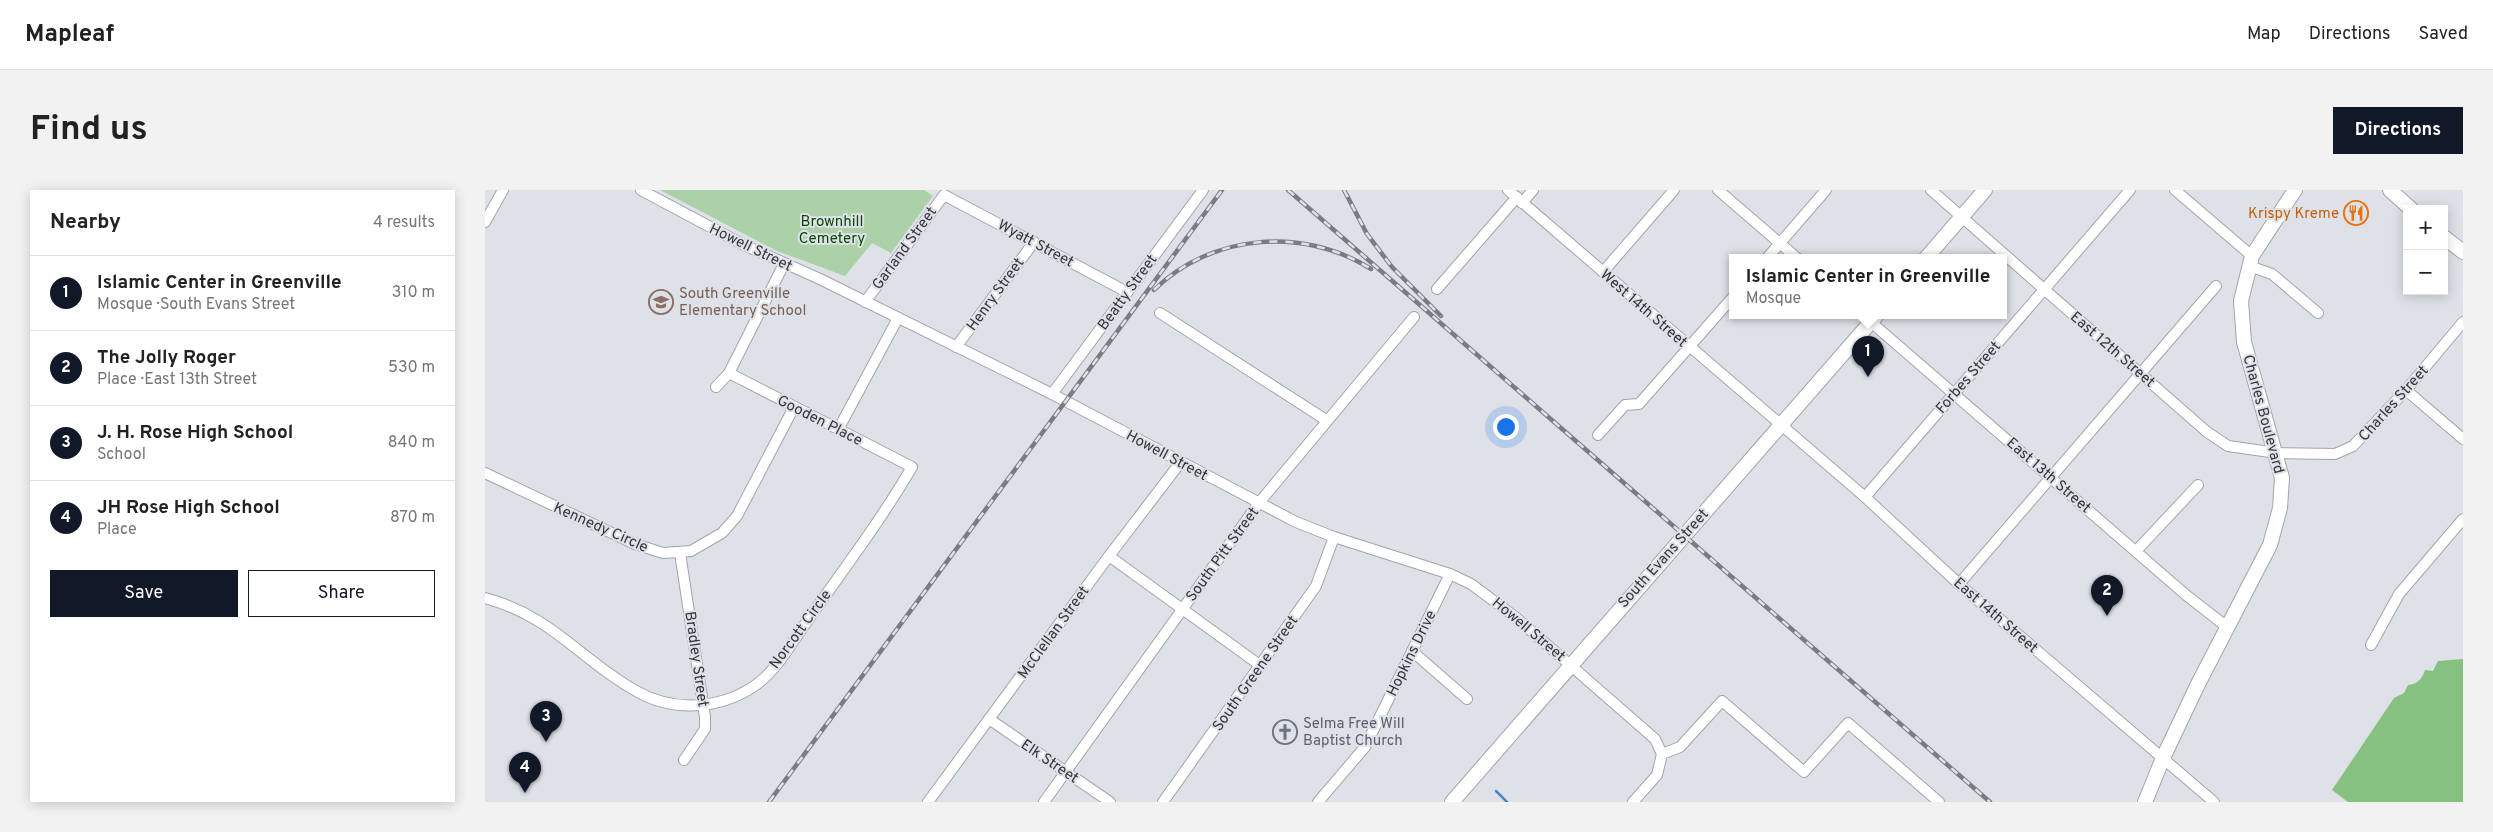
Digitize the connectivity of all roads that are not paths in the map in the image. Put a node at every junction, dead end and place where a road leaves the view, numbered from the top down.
1 (503, 190) edge
2 (641, 190) edge
3 (1203, 190) edge
4 (1533, 190) edge
5 (1674, 190) edge
6 (1718, 190) edge
7 (1826, 190) edge
8 (1931, 190) edge
9 (1985, 190) edge
10 (2130, 190) edge
11 (2175, 190) edge
12 (2295, 190) edge
13 (2390, 190) edge
14 (1514, 195) edge
15 (944, 196) joint
16 (2407, 205) edge
17 (1962, 217) junction
18 (485, 222) edge
19 (2448, 240) edge
20 (1034, 242) junction
21 (1780, 244) junction
22 (2463, 252) edge
23 (1771, 254) edge
24 (1792, 254) edge
25 (1930, 254) edge
26 (2005, 254) edge
27 (2007, 255) edge
28 (2251, 261) junction
29 (784, 264) junction
30 (1603, 272) junction
31 (2216, 286) dead end
32 (2045, 288) junction
33 (1437, 289) dead end
34 (1127, 292) junction
35 (865, 302) junction
36 (1729, 302) edge
37 (1160, 313) dead end
38 (2318, 313) dead end
39 (1414, 317) dead end
40 (898, 318) junction
41 (1870, 319) edge
42 (1872, 319) edge
43 (2463, 322) edge
44 (956, 347) junction
45 (1689, 347) junction
46 (729, 373) junction
47 (2142, 374) junction
48 (716, 388) dead end
49 (2406, 390) junction
50 (1954, 393) junction
51 (1052, 394) junction
52 (794, 407) junction
53 (1326, 420) junction
54 (1780, 426) junction
55 (839, 428) junction
56 (1598, 435) dead end
57 (2463, 439) edge
58 (2277, 453) junction
59 (1180, 463) junction
60 (912, 467) joint
61 (485, 473) edge
62 (2052, 478) junction
63 (2197, 485) dead end
64 (1865, 497) junction
65 (1258, 504) junction
66 (2463, 519) edge
67 (1334, 537) junction
68 (2136, 551) junction
69 (680, 553) junction
70 (1109, 556) junction
71 (1451, 574) junction
72 (1959, 584) junction
73 (485, 598) edge
74 (1183, 609) junction
75 (2227, 627) junction
76 (2371, 645) dead end
77 (1412, 651) junction
78 (1571, 665) junction
79 (1261, 666) junction
80 (1467, 699) dead end
81 (704, 704) junction
82 (989, 720) junction
83 (1662, 754) junction
84 (2163, 758) junction
85 (684, 760) dead end
86 (1066, 772) junction
87 (928, 802) edge
88 (1044, 802) edge
89 (1110, 802) edge
90 (1163, 802) edge
91 (1318, 802) edge
92 (1452, 802) edge
93 (1633, 802) edge
94 (1939, 802) edge
95 (2145, 802) edge
96 (2214, 802) edge

1 - 18 street
2 - 29 street, Howell Street
3 - 34 street, Beatty Street
4 - 14 street
5 - 30 street
6 - 21 street
7 - 21 street
8 - 17 street, East 12th Street
9 - 17 main road
10 - 32 street, Forbes Street
11 - 28 street
12 - 28 main road, Charles Boulevard
13 - 16 main road
14 - 30 street, West 14th Street
14 - 33 street
15 - 20 street, Wyatt Street
15 - 35 street, Garland Street
17 - 25 main road
17 - 26 street, East 12th Street
19 - 22 main road
20 - 34 street, Wyatt Street
20 - 44 street, Henry Street
21 - 23 street
21 - 24 street
27 - 32 street, East 12th Street
28 - 38 street
28 - 58 main road, Charles Boulevard
29 - 35 street, Howell Street
29 - 46 street
30 - 45 street, West 14th Street
31 - 47 street
32 - 47 street, East 12th Street
32 - 50 street, Forbes Street
34 - 51 street, Beatty Street
35 - 40 street, Howell Street
36 - 45 street
37 - 53 street
39 - 53 street, South Pitt Street
40 - 44 street, Howell Street
40 - 55 street
41 - 54 main road, South Evans Street
42 - 50 street, East 13th Street
43 - 49 street, Charles Street
44 - 51 street, Howell Street
45 - 54 street, West 14th Street
45 - 56 street
46 - 48 street
46 - 52 street, Gooden Place
47 - 58 street, East 12th Street
47 - 62 street
49 - 57 street
49 - 58 street, Charles Street
50 - 62 street, East 13th Street
50 - 64 street, Forbes Street
51 - 59 street, Howell Street
52 - 55 street, Gooden Place
52 - 69 street, Kennedy Circle
53 - 65 street, South Pitt Street
54 - 64 street, East 14th Street
54 - 78 main road, South Evans Street
55 - 60 street, Gooden Place
58 - 75 main road, Charles Boulevard
59 - 65 street, Howell Street
59 - 70 street, McClellan Street
60 - 81 street, Norcott Circle
61 - 69 street, Kennedy Circle
62 - 68 street, East 13th Street
62 - 72 street
63 - 68 street
64 - 72 street, East 14th Street
65 - 67 street, Howell Street
65 - 74 street, South Pitt Street
66 - 76 street
67 - 71 street, Howell Street
67 - 79 street, South Greene Street
68 - 75 street, East 13th Street
69 - 81 street, Bradley Street
70 - 74 street
70 - 82 street, McClellan Street
71 - 77 street, Hopkins Drive
71 - 78 street, Howell Street
72 - 84 street, East 14th Street
73 - 81 street, Norcott Circle
74 - 79 street
74 - 86 street, South Pitt Street
75 - 84 main road, Charles Boulevard
77 - 80 street
77 - 91 street, Hopkins Drive
78 - 83 street, Howell Street
78 - 92 main road, South Evans Street
79 - 90 street, South Greene Street
81 - 85 street, Bradley Street
82 - 86 street, Elk Street
82 - 87 street, McClellan Street
83 - 93 street
83 - 94 street
84 - 95 main road, Charles Boulevard
84 - 96 street, East 14th Street
86 - 88 street, South Pitt Street
86 - 89 street, Elk Street

